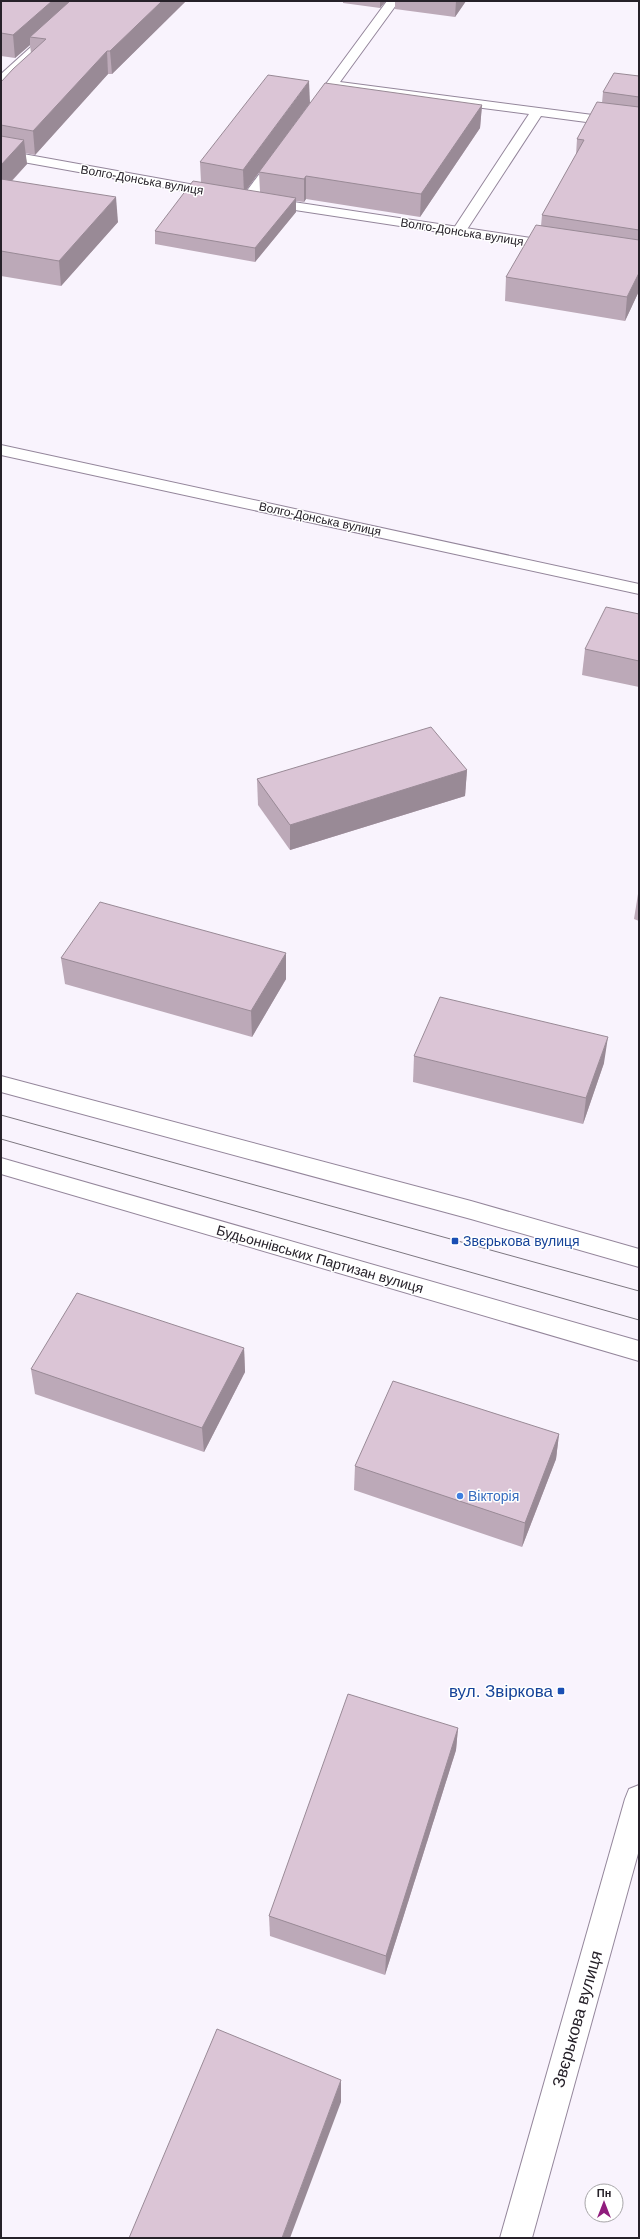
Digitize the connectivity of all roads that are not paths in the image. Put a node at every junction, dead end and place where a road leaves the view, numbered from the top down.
1 (393, 1) edge
2 (42, 43) edge
3 (1, 80) edge
4 (332, 84) junction
5 (318, 104) edge
6 (537, 112) junction
7 (639, 125) edge
8 (285, 148) edge
9 (1, 154) edge
10 (248, 199) junction
11 (459, 231) junction
12 (568, 248) edge
13 (1, 450) edge
14 (639, 589) edge
15 (1, 1084) edge
16 (1, 1166) edge
17 (639, 1258) edge
18 (639, 1351) edge
19 (639, 1799) edge
20 (516, 2238) edge

1 - 4 street
2 - 3 street
4 - 5 street
4 - 6 street
6 - 7 street
6 - 11 street
8 - 10 street
9 - 10 street, Волго-Донська вулиця
10 - 11 street, Волго-Донська вулиця
11 - 12 street, Волго-Донська вулиця
13 - 14 street, Волго-Донська вулиця
15 - 17 street
16 - 18 street, Будьоннівських Партизан вулиця
19 - 20 street, Звєрькова вулиця

